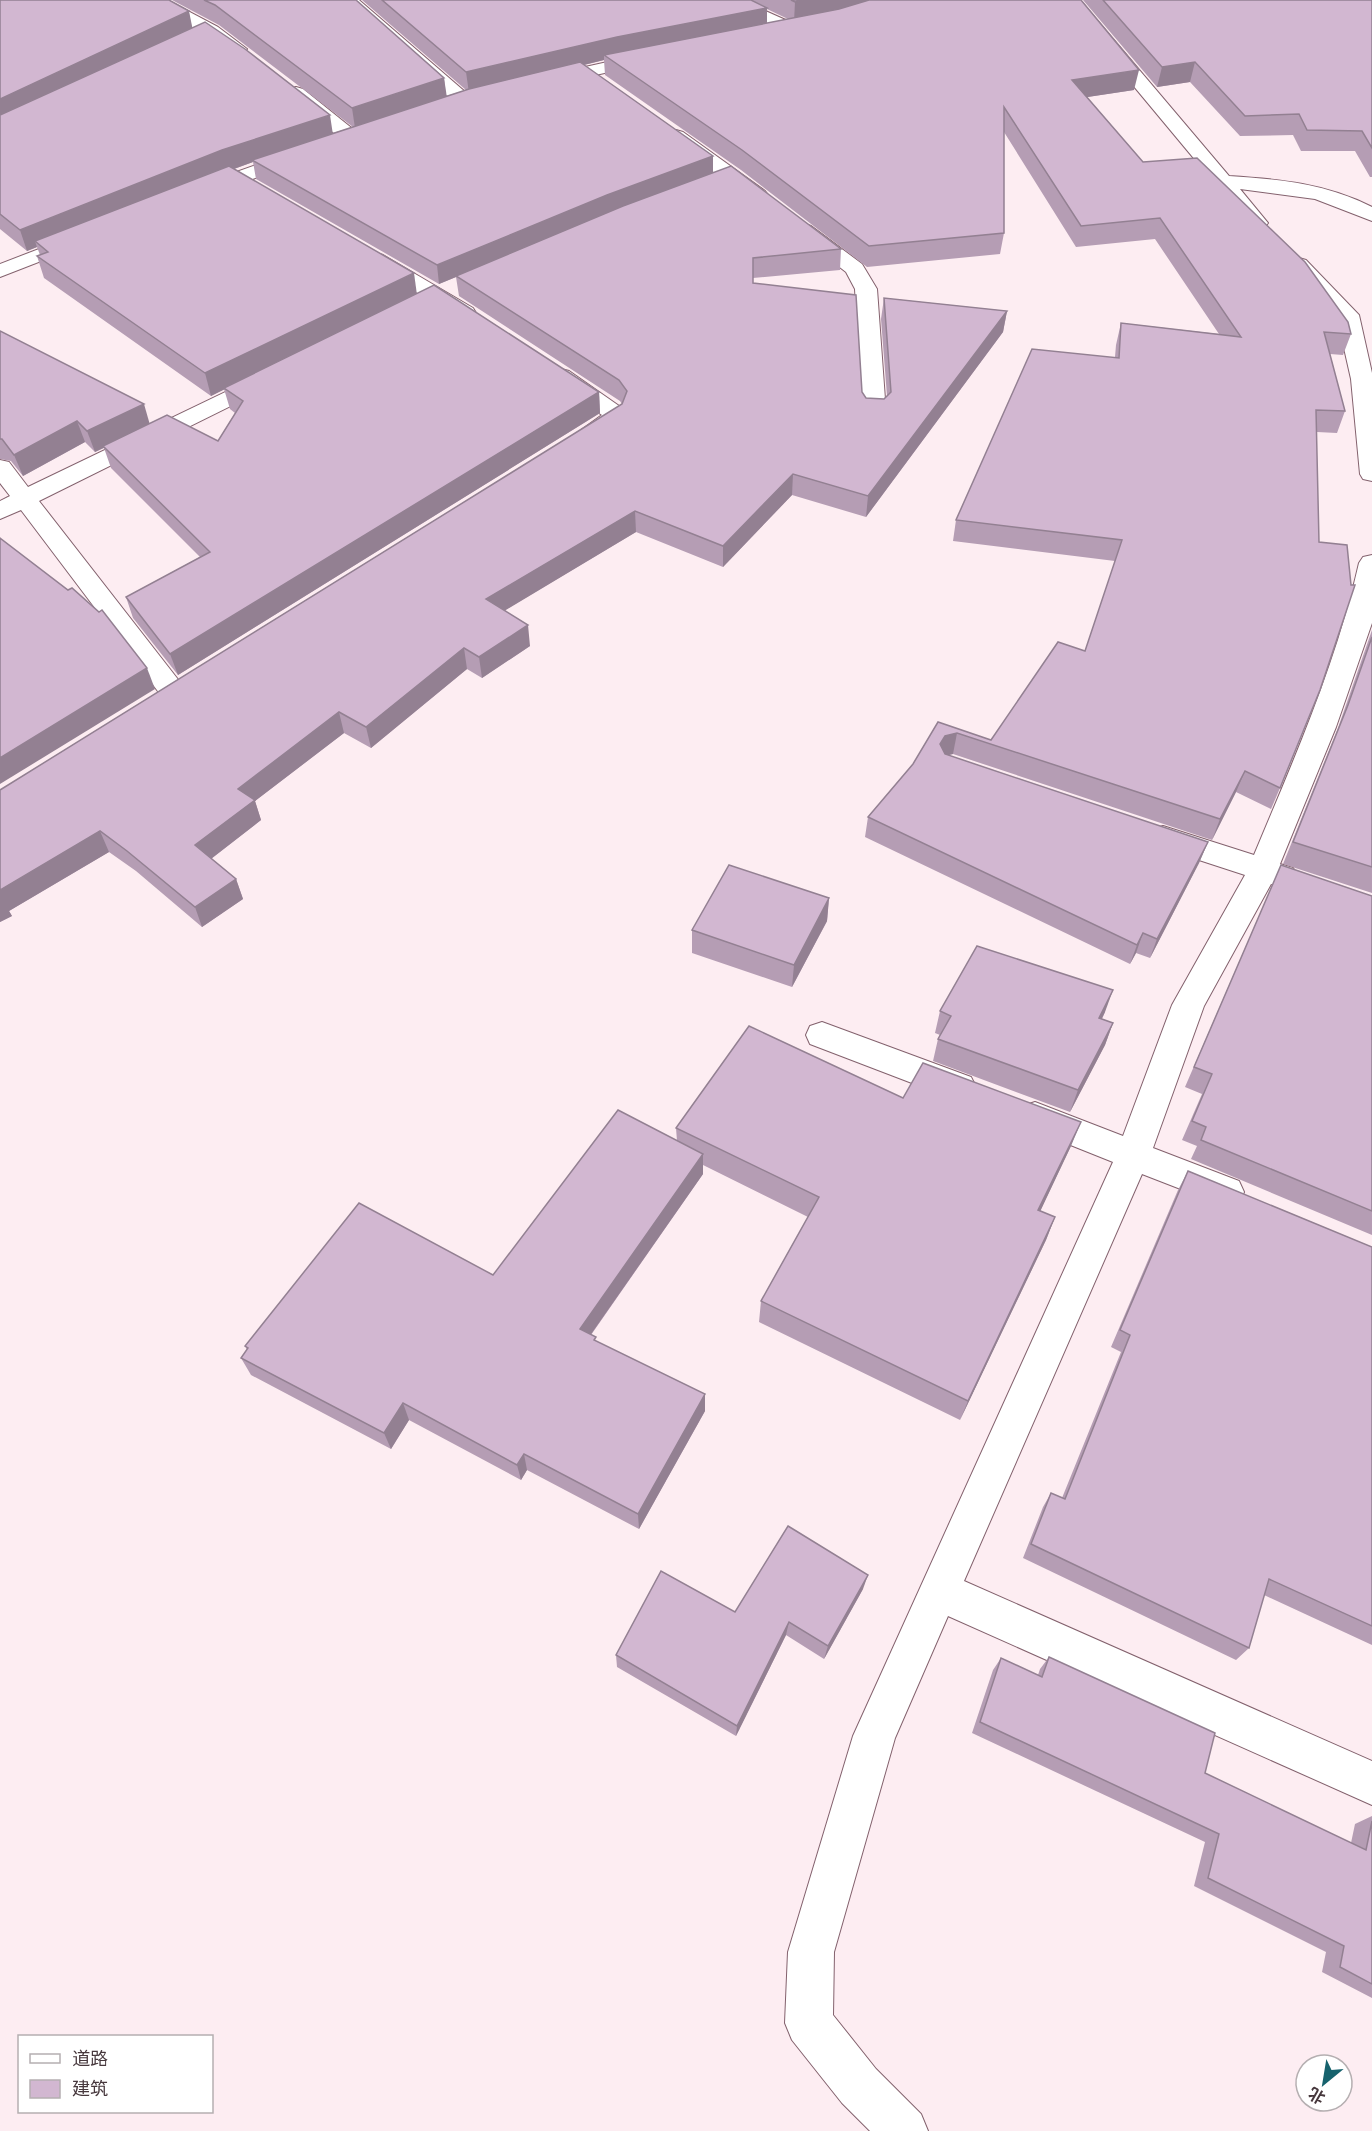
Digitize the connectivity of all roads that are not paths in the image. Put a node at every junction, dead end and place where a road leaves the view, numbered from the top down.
1 (154, 0) edge
2 (349, 0) edge
3 (727, 0) edge
4 (1071, 0) edge
5 (815, 26) edge
6 (793, 30) junction
7 (212, 31) junction
8 (758, 37) edge
9 (190, 41) edge
10 (665, 55) edge
11 (249, 57) edge
12 (584, 72) junction
13 (284, 84) edge
14 (529, 85) edge
15 (603, 85) edge
16 (486, 96) edge
17 (464, 101) junction
18 (441, 109) edge
19 (659, 124) edge
20 (374, 131) edge
21 (352, 138) junction
22 (331, 145) edge
23 (310, 152) edge
24 (733, 176) junction
25 (235, 177) junction
26 (1224, 182) junction
27 (712, 184) edge
28 (266, 194) edge
29 (182, 198) edge
30 (1372, 215) edge
31 (96, 233) edge
32 (357, 248) edge
33 (0, 271) edge
34 (459, 286) edge
35 (438, 295) junction
36 (417, 305) edge
37 (1348, 315) junction
38 (1372, 319) edge
39 (486, 326) edge
40 (544, 364) edge
41 (290, 368) edge
42 (874, 413) edge
43 (563, 450) edge
44 (0, 467) edge
45 (1372, 474) edge
46 (25, 497) junction
47 (0, 511) edge
48 (1372, 563) edge
49 (1365, 623) edge
50 (174, 691) edge
51 (1141, 829) edge
52 (1263, 870) junction
53 (1306, 885) edge
54 (822, 1035) dead end
55 (1134, 1153) junction
56 (1253, 1203) edge
57 (939, 1591) junction
58 (1372, 1783) edge
59 (904, 2131) edge

1 - 7 street
2 - 17 street
3 - 6 street
4 - 26 street
5 - 6 street
6 - 8 street
7 - 9 street
7 - 11 street
10 - 12 street
12 - 14 street
12 - 15 street
13 - 21 street
16 - 17 street
17 - 18 street
19 - 24 street
20 - 21 street
21 - 22 street
23 - 25 street
24 - 27 street
24 - 42 street
25 - 28 street
25 - 29 street
26 - 30 street
26 - 37 street
31 - 33 street
32 - 35 street
34 - 35 street
35 - 36 street
35 - 39 street
37 - 38 street
37 - 45 street
40 - 43 street
41 - 46 street
44 - 46 street
46 - 47 street
46 - 50 street
48 - 49 street
49 - 52 street
51 - 52 street
52 - 53 street
52 - 55 street
54 - 55 street
55 - 56 street
55 - 57 street
57 - 58 street
57 - 59 street

